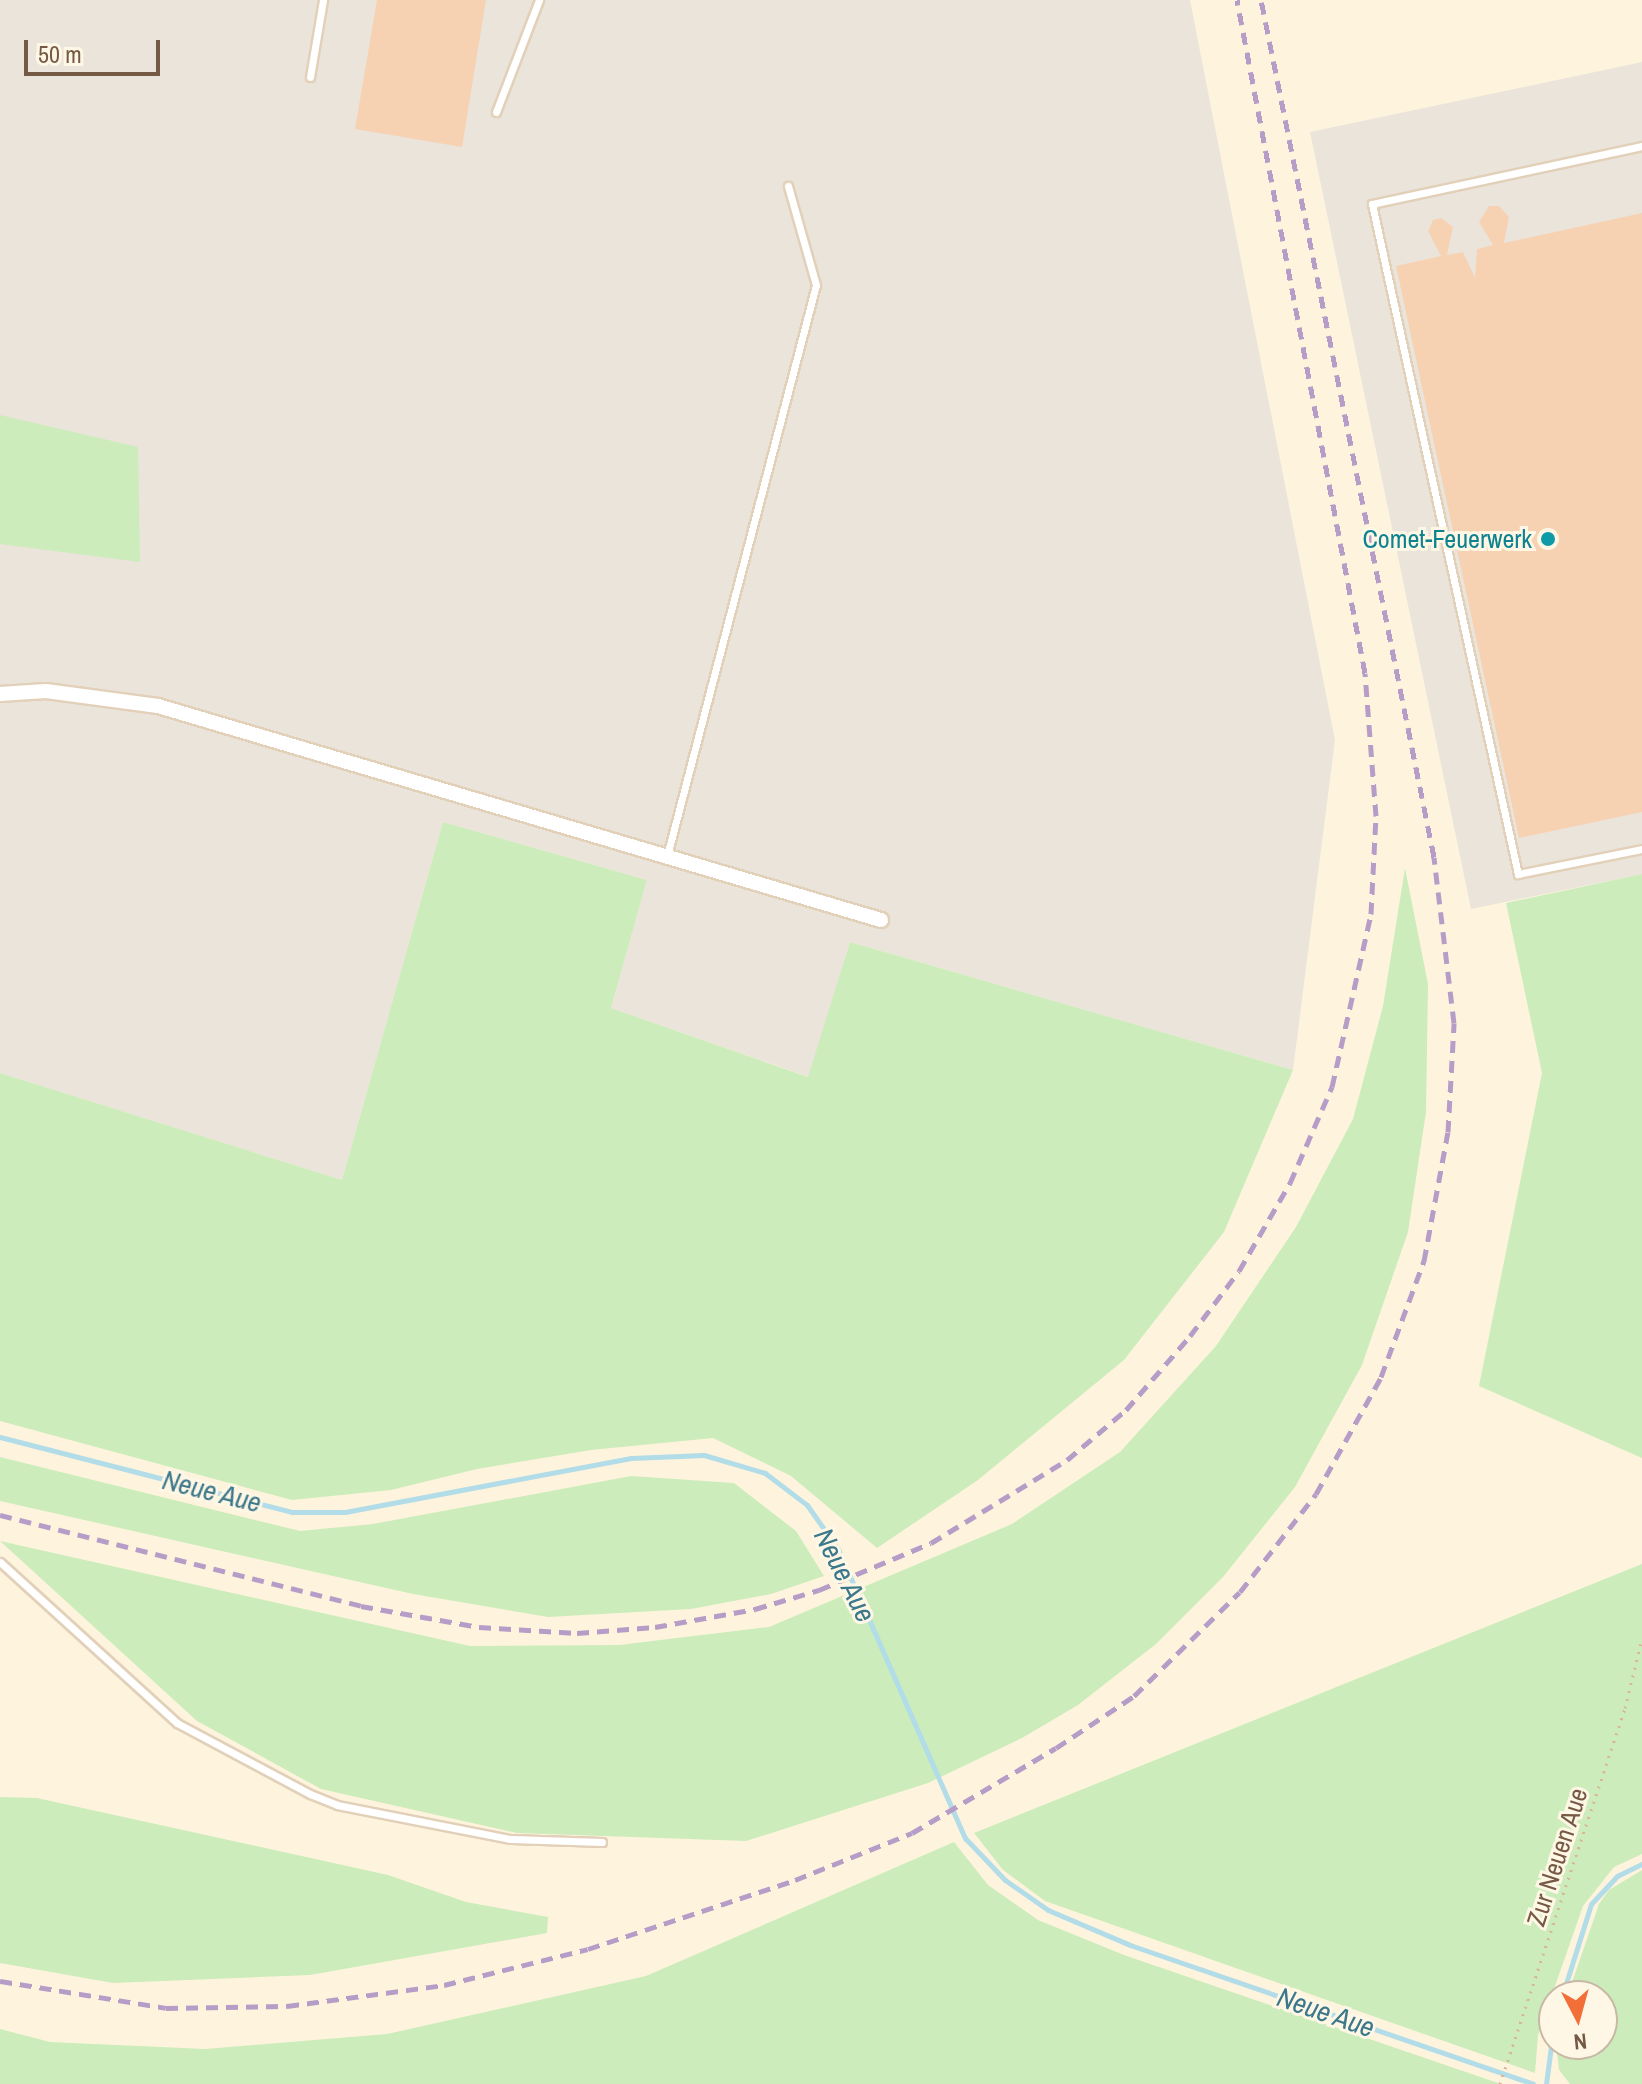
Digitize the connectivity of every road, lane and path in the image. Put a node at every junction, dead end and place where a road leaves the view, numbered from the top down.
1 (323, 0) edge
2 (539, 0) edge
3 (310, 77) dead end
4 (496, 112) dead end
5 (1642, 146) edge
6 (788, 186) dead end
7 (0, 694) edge
8 (1642, 849) edge
9 (667, 856) junction
10 (881, 920) dead end
11 (0, 1562) edge
12 (1642, 1639) edge
13 (602, 1842) dead end
14 (1500, 2084) edge

1 - 3 lane
2 - 4 lane
5 - 8 lane
6 - 9 lane
7 - 9 street
9 - 10 street
11 - 13 lane
12 - 14 path, Zur Neuen Aue

